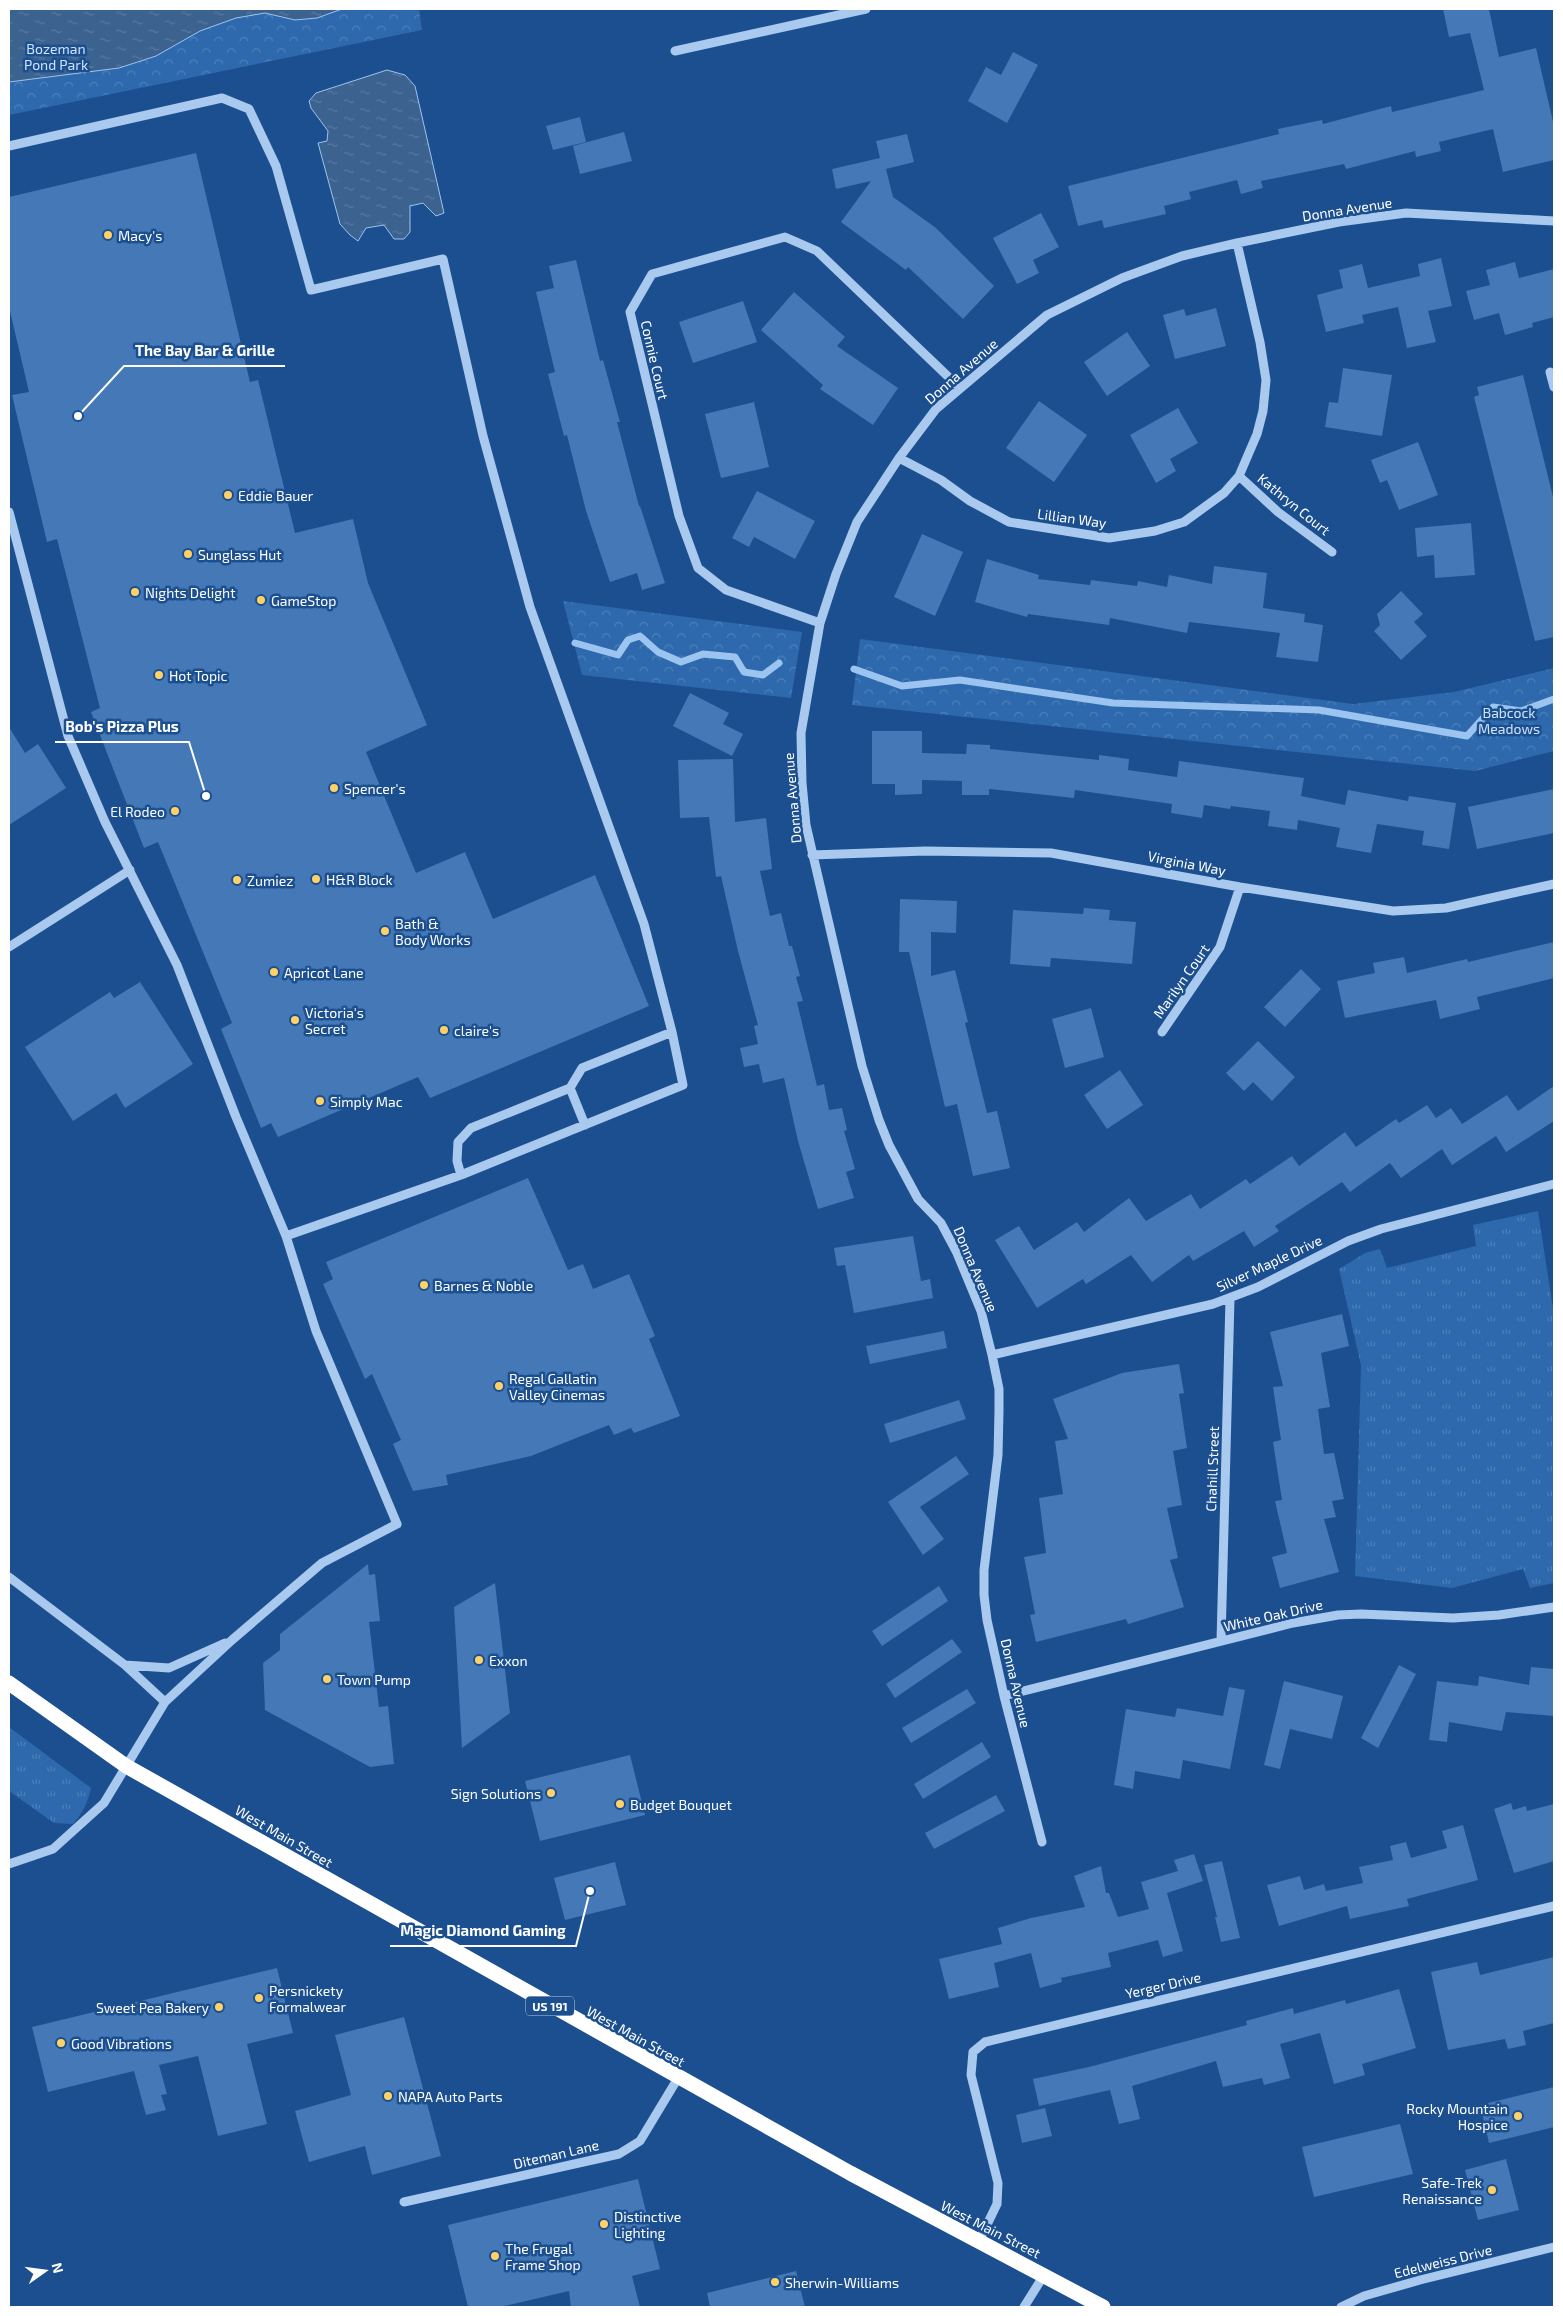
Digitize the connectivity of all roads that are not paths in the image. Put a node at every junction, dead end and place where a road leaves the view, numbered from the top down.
1 (866, 9) edge
2 (675, 51) dead end
3 (9, 146) edge
4 (1554, 221) edge
5 (1238, 243) junction
6 (1550, 372) dead end
7 (1554, 386) edge
8 (960, 388) junction
9 (899, 458) junction
10 (1239, 476) junction
11 (9, 512) edge
12 (1332, 552) dead end
13 (820, 623) junction
14 (812, 855) junction
15 (130, 870) junction
16 (1554, 884) edge
17 (1240, 887) junction
18 (9, 947) edge
19 (672, 1032) junction
20 (1162, 1032) dead end
21 (570, 1088) junction
22 (585, 1125) junction
23 (461, 1175) junction
24 (1554, 1184) edge
25 (286, 1236) junction
26 (1230, 1299) junction
27 (992, 1355) junction
28 (9, 1577) edge
29 (1554, 1607) edge
30 (232, 1640) junction
31 (1221, 1641) junction
32 (125, 1665) junction
33 (9, 1683) edge
34 (1004, 1696) junction
35 (165, 1702) junction
36 (126, 1766) junction
37 (1042, 1842) dead end
38 (9, 1864) edge
39 (1554, 1906) edge
40 (678, 2078) junction
41 (404, 2202) dead end
42 (979, 2241) junction
43 (1554, 2247) edge
44 (1044, 2275) junction
45 (1024, 2307) edge
46 (1103, 2307) edge
47 (1340, 2307) edge

1 - 2 street
3 - 19 street
4 - 5 street, Donna Avenue
5 - 8 street, Donna Avenue
5 - 10 street, Lillian Way
6 - 7 street
8 - 9 street, Donna Avenue
8 - 13 street, Connie Court
9 - 10 street, Lillian Way
9 - 13 street, Donna Avenue
10 - 12 street, Kathryn Court
11 - 15 street
13 - 14 street, Donna Avenue
14 - 17 street, Virginia Way
14 - 27 street, Donna Avenue
15 - 18 street
15 - 25 street
16 - 17 street, Virginia Way
17 - 20 street, Marilyn Court
19 - 21 street
19 - 22 street
21 - 22 street
21 - 23 street
22 - 23 street
23 - 25 street
24 - 26 street, Silver Maple Drive
25 - 30 street
26 - 27 street, Silver Maple Drive
26 - 31 street, Chahill Street
27 - 34 street, Donna Avenue
28 - 32 street
29 - 31 street, White Oak Drive
30 - 32 street
30 - 35 street
31 - 34 street, White Oak Drive
32 - 35 street
33 - 36 highway, West Main Street / US 191
34 - 37 street, Donna Avenue
35 - 36 street
36 - 38 street
36 - 40 highway, West Main Street / US 191
39 - 42 street, Yerger Drive
40 - 41 street, Diteman Lane
40 - 42 highway, West Main Street / US 191
42 - 44 highway, West Main Street / US 191
43 - 47 street, Edelweiss Drive
44 - 45 street
44 - 46 highway, West Main Street / US 191

